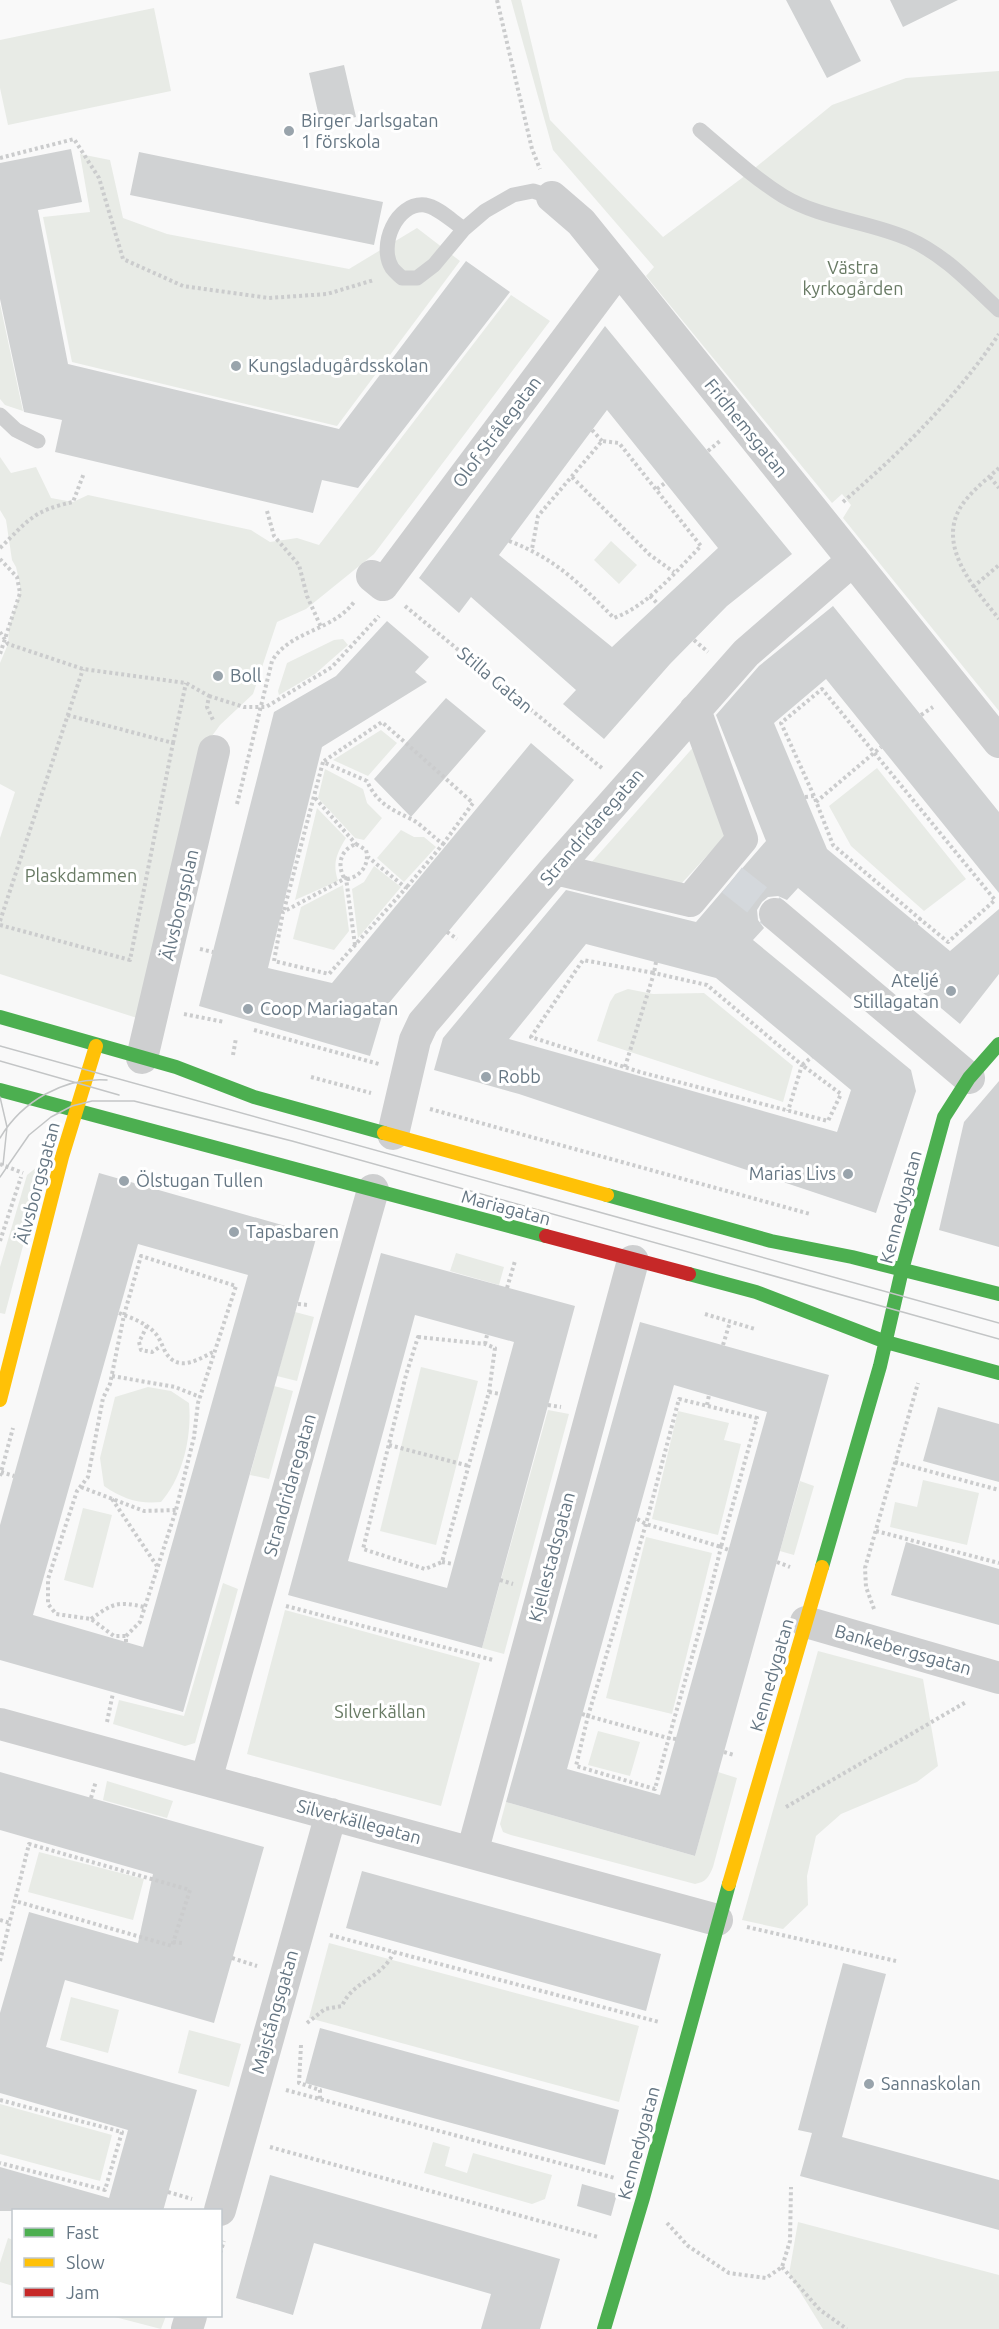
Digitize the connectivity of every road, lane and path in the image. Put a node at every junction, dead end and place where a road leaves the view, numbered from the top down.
1 (497, 0) edge
2 (700, 130) dead end
3 (0, 158) edge
4 (552, 197) junction
5 (464, 229) junction
6 (620, 269) junction
7 (398, 274) junction
8 (999, 310) edge
9 (999, 334) edge
10 (0, 414) edge
11 (592, 430) dead end
12 (38, 441) dead end
13 (602, 441) junction
14 (999, 468) edge
15 (84, 473) dead end
16 (572, 477) junction
17 (990, 477) junction
18 (665, 483) dead end
19 (999, 488) edge
20 (657, 489) junction
21 (267, 511) dead end
22 (821, 521) junction
23 (509, 541) dead end
24 (0, 548) edge
25 (532, 549) junction
26 (0, 559) edge
27 (853, 560) junction
28 (999, 565) edge
29 (674, 572) junction
30 (384, 586) junction
31 (973, 587) junction
32 (650, 596) junction
33 (657, 603) dead end
34 (337, 618) dead end
35 (999, 619) edge
36 (321, 627) junction
37 (0, 632) edge
38 (5, 640) junction
39 (694, 640) dead end
40 (0, 654) edge
41 (710, 655) dead end
42 (83, 669) junction
43 (186, 683) junction
44 (209, 696) junction
45 (260, 708) junction
46 (695, 710) junction
47 (66, 715) junction
48 (999, 742) edge
49 (173, 743) junction
50 (247, 746) dead end
51 (881, 747) dead end
52 (214, 751) joint
53 (874, 751) junction
54 (323, 762) junction
55 (609, 774) dead end
56 (314, 797) junction
57 (806, 797) dead end
58 (815, 799) junction
59 (356, 844) junction
60 (443, 844) junction
61 (368, 857) junction
62 (555, 869) junction
63 (346, 878) junction
64 (406, 888) junction
65 (284, 912) junction
66 (775, 914) tunnel mouth
67 (0, 923) edge
68 (356, 945) junction
69 (200, 949) dead end
70 (213, 952) dead end
71 (656, 963) dead end
72 (654, 973) junction
73 (183, 1014) dead end
74 (0, 1017) edge
75 (224, 1022) dead end
76 (254, 1030) dead end
77 (236, 1038) dead end
78 (999, 1044) edge
79 (96, 1046) junction
80 (222, 1053) dead end
81 (233, 1056) junction
82 (812, 1057) dead end
83 (142, 1058) junction
84 (244, 1059) dead end
85 (368, 1061) dead end
86 (802, 1065) junction
87 (626, 1067) junction
88 (301, 1074) dead end
89 (969, 1078) junction
90 (0, 1090) edge
91 (401, 1101) junction
92 (76, 1110) junction
93 (788, 1111) junction
94 (393, 1134) junction
95 (0, 1164) edge
96 (373, 1190) junction
97 (819, 1216) dead end
98 (0, 1242) edge
99 (516, 1261) dead end
100 (633, 1261) junction
101 (902, 1270) junction
102 (236, 1286) junction
103 (245, 1288) dead end
104 (507, 1288) dead end
105 (999, 1294) edge
106 (121, 1314) junction
107 (730, 1322) dead end
108 (147, 1326) junction
109 (487, 1335) dead end
110 (886, 1342) junction
111 (485, 1344) junction
112 (162, 1345) junction
113 (723, 1345) dead end
114 (215, 1351) junction
115 (399, 1373) dead end
116 (999, 1373) edge
117 (406, 1375) junction
118 (112, 1376) junction
119 (920, 1379) dead end
120 (489, 1392) junction
121 (500, 1394) dead end
122 (709, 1395) dead end
123 (200, 1397) junction
124 (0, 1400) edge
125 (707, 1405) junction
126 (389, 1445) junction
127 (895, 1462) junction
128 (469, 1466) junction
129 (1, 1472) edge
130 (14, 1476) dead end
131 (79, 1489) junction
132 (69, 1490) dead end
133 (999, 1490) edge
134 (111, 1498) junction
135 (176, 1510) junction
136 (637, 1519) dead end
137 (646, 1524) junction
138 (876, 1531) junction
139 (721, 1547) junction
140 (729, 1550) dead end
141 (442, 1562) junction
142 (999, 1563) edge
143 (453, 1564) dead end
144 (157, 1566) junction
145 (257, 1599) junction
146 (144, 1607) junction
147 (875, 1611) dead end
148 (92, 1619) junction
149 (806, 1622) junction
150 (126, 1636) junction
151 (126, 1642) dead end
152 (522, 1667) junction
153 (999, 1678) edge
154 (113, 1693) dead end
155 (971, 1698) dead end
156 (582, 1713) dead end
157 (588, 1716) junction
158 (0, 1724) edge
159 (105, 1729) dead end
160 (668, 1738) junction
161 (676, 1739) dead end
162 (98, 1775) dead end
163 (206, 1780) junction
164 (91, 1798) dead end
165 (777, 1812) dead end
166 (331, 1814) junction
167 (472, 1853) junction
168 (15, 1901) junction
169 (0, 1920) edge
170 (727, 1922) junction
171 (10, 1923) junction
172 (326, 1934) dead end
173 (173, 1942) junction
174 (182, 1943) dead end
175 (394, 1952) junction
176 (232, 1958) dead end
177 (896, 1961) dead end
178 (0, 1962) edge
179 (266, 1968) dead end
180 (660, 2022) dead end
181 (305, 2029) dead end
182 (302, 2038) dead end
183 (279, 2087) dead end
184 (320, 2099) junction
185 (0, 2100) edge
186 (263, 2145) dead end
187 (0, 2163) edge
188 (109, 2175) junction
189 (115, 2177) dead end
190 (626, 2181) dead end
191 (790, 2187) dead end
192 (168, 2192) dead end
193 (643, 2198) junction
194 (211, 2206) edge
195 (608, 2239) dead end
196 (782, 2267) junction
197 (604, 2329) edge
198 (847, 2329) edge

1 - 4 path
2 - 8 lane
3 - 7 path
4 - 5 lane
4 - 6 street, Fridhemsgatan
5 - 7 lane
5 - 7 lane
6 - 22 street, Fridhemsgatan
6 - 30 street, Olof Strålegatan
9 - 22 path
10 - 12 lane
11 - 13 path
13 - 16 path
13 - 20 path
14 - 17 path
15 - 24 path
16 - 25 path
16 - 29 path
17 - 19 path
17 - 31 path
18 - 20 path
20 - 29 path
21 - 36 path
22 - 27 street, Fridhemsgatan
23 - 25 path
25 - 32 path
26 - 38 path
27 - 46 street, Strandridaregatan
27 - 48 street, Fridhemsgatan
28 - 31 path
29 - 32 path
30 - 45 path
30 - 55 path, Stilla Gatan
31 - 35 path
32 - 33 path
34 - 36 path
36 - 45 path
37 - 38 path
38 - 40 path
38 - 42 path
39 - 41 path
42 - 43 path
42 - 47 path
43 - 44 path
43 - 49 path
44 - 45 path
44 - 52 path
45 - 50 path
46 - 62 street, Strandridaregatan
46 - 62 street
47 - 49 path
47 - 67 path
49 - 67 path
51 - 53 path
52 - 83 street, Älvsborgsplan
53 - 58 path
53 - 58 path
53 - 58 path
54 - 56 path
54 - 60 path
54 - 60 path
56 - 59 path
56 - 65 path
57 - 58 path
59 - 61 path
59 - 63 path
60 - 64 path
61 - 63 path
61 - 64 path
62 - 91 street, Strandridaregatan
63 - 65 path
63 - 68 path
64 - 68 path
65 - 68 path
66 - 89 street
69 - 70 path
71 - 72 path
72 - 86 path
72 - 87 path
72 - 87 path
73 - 75 path
74 - 79 street
76 - 85 path
77 - 81 path
78 - 89 street, Kennedygatan
79 - 83 street
79 - 92 street, Älvsborgsgatan
80 - 81 path
81 - 84 path
82 - 86 path
83 - 94 street
86 - 93 path
86 - 93 path
87 - 93 path
88 - 91 path
89 - 101 street, Kennedygatan
90 - 92 street, Mariagatan
91 - 94 street, Strandridaregatan
91 - 97 path
92 - 96 street, Mariagatan
92 - 124 street, Älvsborgsgatan
94 - 101 street
95 - 98 path
96 - 100 street, Mariagatan
96 - 145 street, Strandridaregatan
99 - 104 path
100 - 110 street, Mariagatan
100 - 152 street, Kjellestadsgatan
101 - 105 street
101 - 110 street, Kennedygatan
102 - 103 path
102 - 106 path
102 - 114 path
106 - 108 path
106 - 118 path
107 - 113 path
108 - 112 path
108 - 112 path
109 - 111 path
110 - 116 street, Mariagatan
110 - 149 street, Kennedygatan
111 - 117 path
111 - 120 path
112 - 114 path
114 - 123 path
115 - 117 path
117 - 126 path
118 - 123 path
118 - 131 path
119 - 127 path
120 - 121 path
120 - 128 path
122 - 125 path
123 - 135 path
125 - 137 path
125 - 139 path
126 - 128 path
126 - 141 path
127 - 133 path
127 - 138 path
128 - 141 path
129 - 130 path
131 - 132 path
131 - 134 path
131 - 148 path
134 - 135 path
134 - 144 path
135 - 144 path
136 - 137 path
137 - 139 path
137 - 157 path
138 - 142 path
138 - 147 path
139 - 140 path
139 - 160 path
141 - 143 path
144 - 146 path
145 - 152 path
145 - 163 street, Strandridaregatan
146 - 148 path
146 - 150 path
148 - 150 path
149 - 153 street, Bankebergsgatan
149 - 170 street, Kennedygatan
150 - 151 path
152 - 167 street, Kjellestadsgatan
154 - 159 path
155 - 165 path
156 - 157 path
157 - 160 path
157 - 160 path
158 - 163 street, Silverkällegatan
160 - 161 path
162 - 164 path
163 - 166 street, Silverkällegatan
166 - 167 street, Silverkällegatan
166 - 194 street, Majstångsgatan
167 - 170 street, Silverkällegatan
168 - 171 path
168 - 173 path
168 - 173 path
169 - 171 path
170 - 177 path
170 - 193 street, Kennedygatan
171 - 178 path
172 - 175 path
173 - 174 path
175 - 180 path
175 - 181 path
176 - 179 path
182 - 184 path
183 - 184 path
184 - 190 path
185 - 188 path
186 - 195 path
187 - 188 path
188 - 189 path
191 - 196 path
192 - 194 path
193 - 196 path
193 - 197 street, Kennedygatan
196 - 198 path

